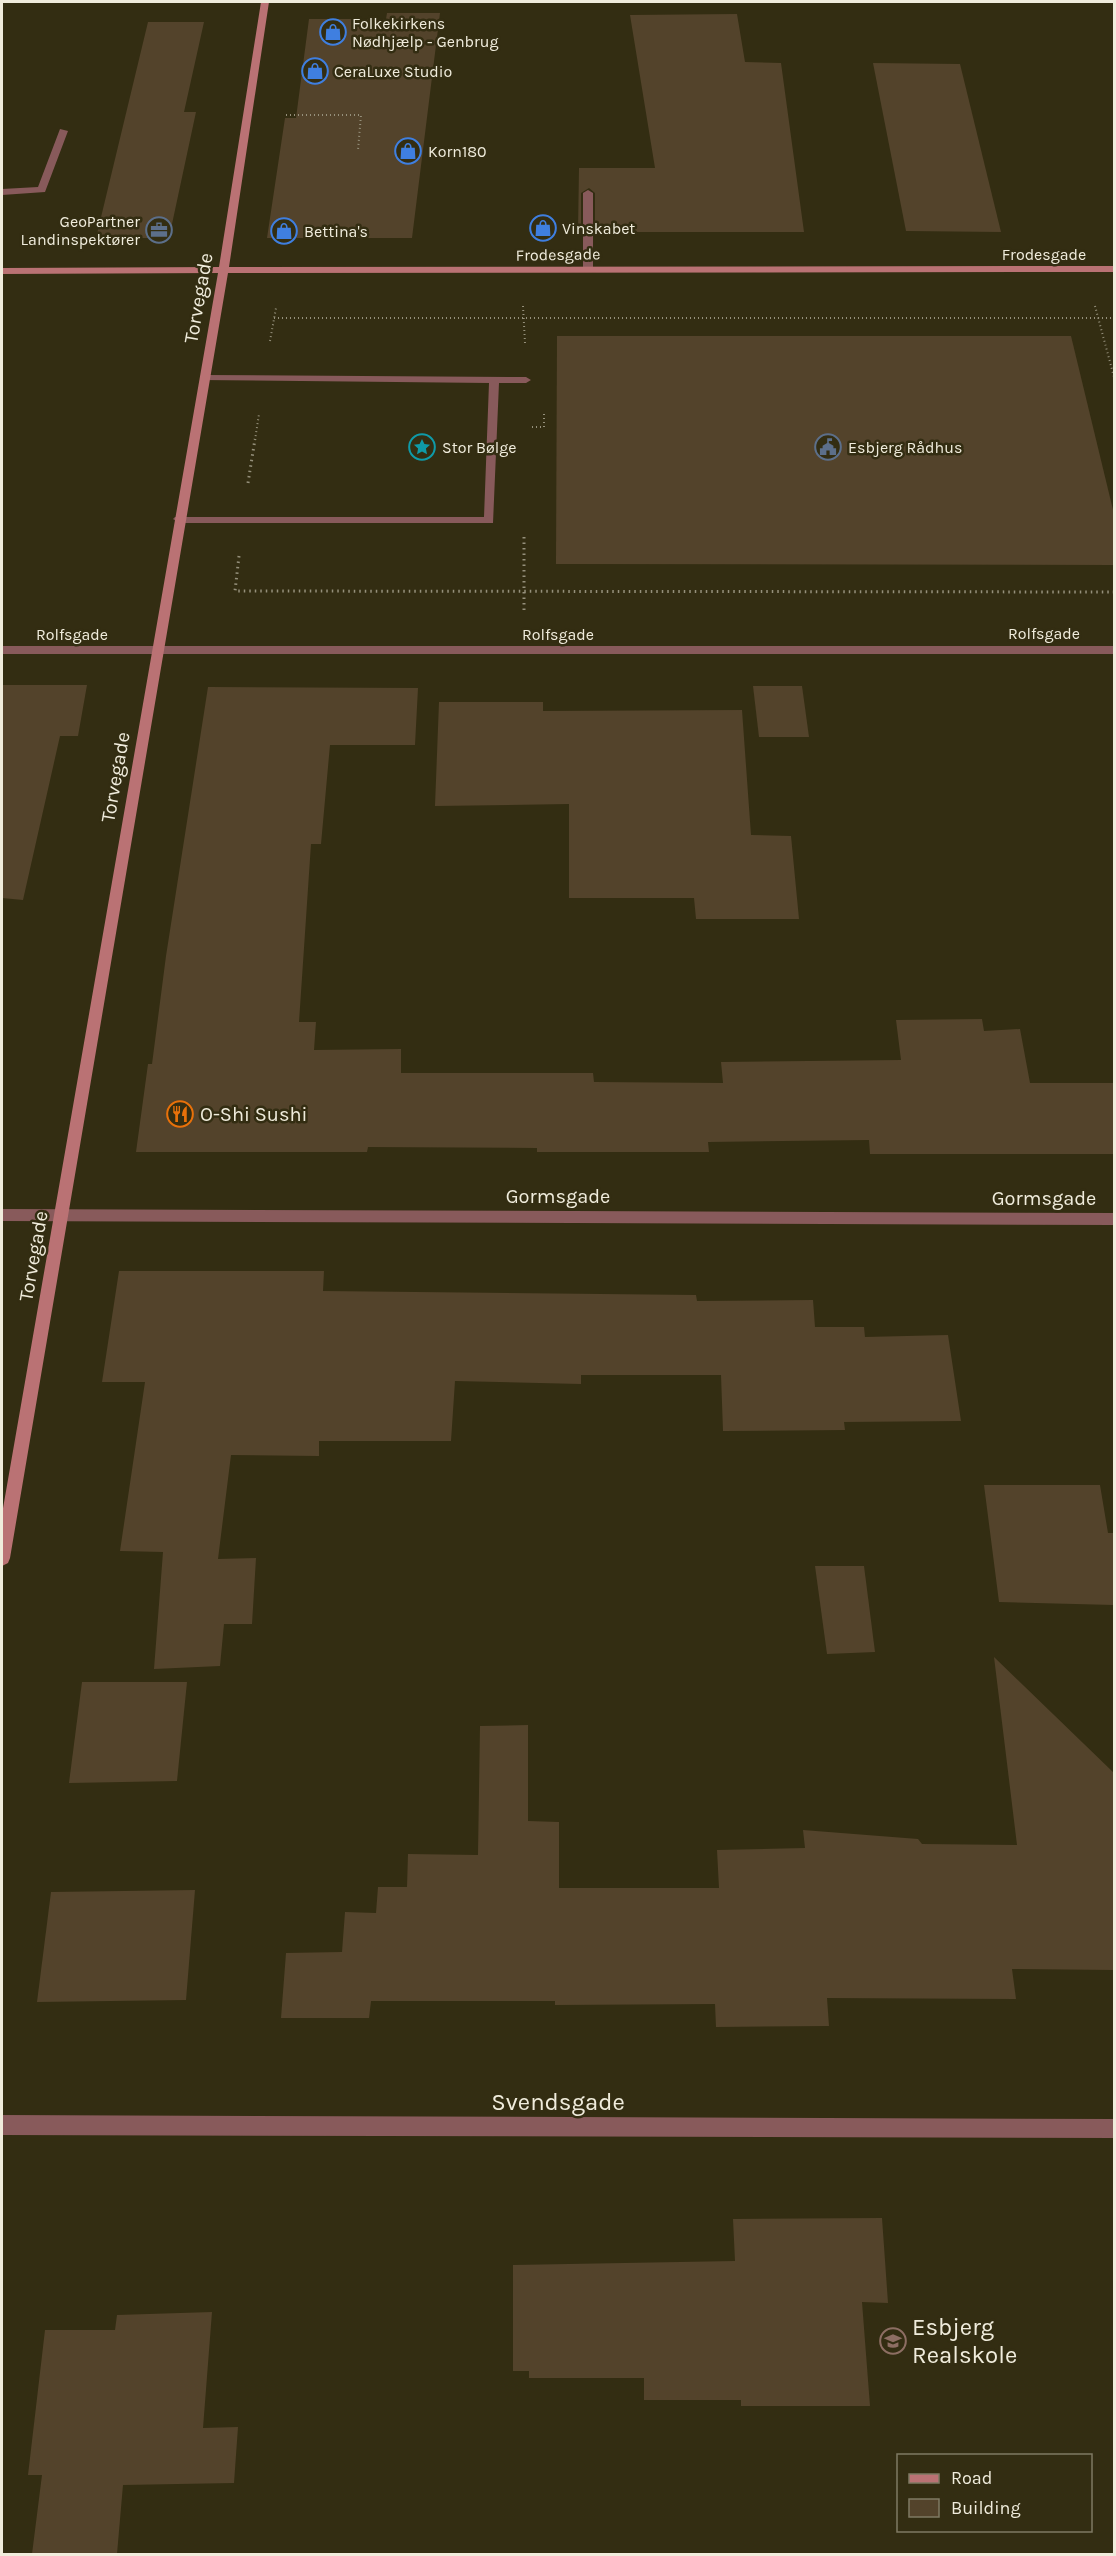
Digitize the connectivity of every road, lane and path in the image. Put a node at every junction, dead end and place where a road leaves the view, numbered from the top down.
1 (265, 2) edge
2 (247, 115) junction
3 (63, 131) dead end
4 (358, 150) dead end
5 (2, 192) edge
6 (588, 193) dead end
7 (588, 268) junction
8 (1114, 269) edge
9 (2, 271) edge
10 (223, 272) junction
11 (1095, 304) dead end
12 (523, 305) dead end
13 (287, 308) dead end
14 (524, 317) junction
15 (273, 318) junction
16 (1099, 318) junction
17 (1114, 318) edge
18 (525, 336) dead end
19 (1114, 377) edge
20 (204, 378) junction
21 (264, 379) junction
22 (494, 380) junction
23 (526, 380) dead end
24 (179, 519) junction
25 (243, 519) junction
26 (524, 565) dead end
27 (523, 591) junction
28 (1114, 592) edge
29 (2, 650) edge
30 (156, 650) junction
31 (1114, 650) edge
32 (2, 1215) edge
33 (60, 1215) junction
34 (1114, 1219) edge
35 (2, 1558) edge
36 (2, 2125) edge
37 (1114, 2129) edge

1 - 2 street, Torvegade
2 - 4 path
2 - 10 street, Torvegade
3 - 5 street
6 - 7 street
7 - 8 street, Frodesgade
7 - 10 street, Frodesgade
9 - 10 street, Frodesgade
10 - 20 street, Torvegade
11 - 16 path
12 - 14 path
13 - 15 path
14 - 15 path
14 - 16 path
14 - 18 path
15 - 21 path
16 - 17 path
16 - 19 path
20 - 21 street
20 - 24 street, Torvegade
21 - 22 street
21 - 25 path
22 - 23 street
22 - 25 street
24 - 25 street
24 - 30 street, Torvegade
25 - 27 path
26 - 27 path
27 - 28 path
29 - 30 street, Rolfsgade
30 - 31 street, Rolfsgade
30 - 33 street, Torvegade
32 - 33 street, Gormsgade
33 - 34 street, Gormsgade
33 - 35 street, Torvegade
36 - 37 street, Svendsgade

